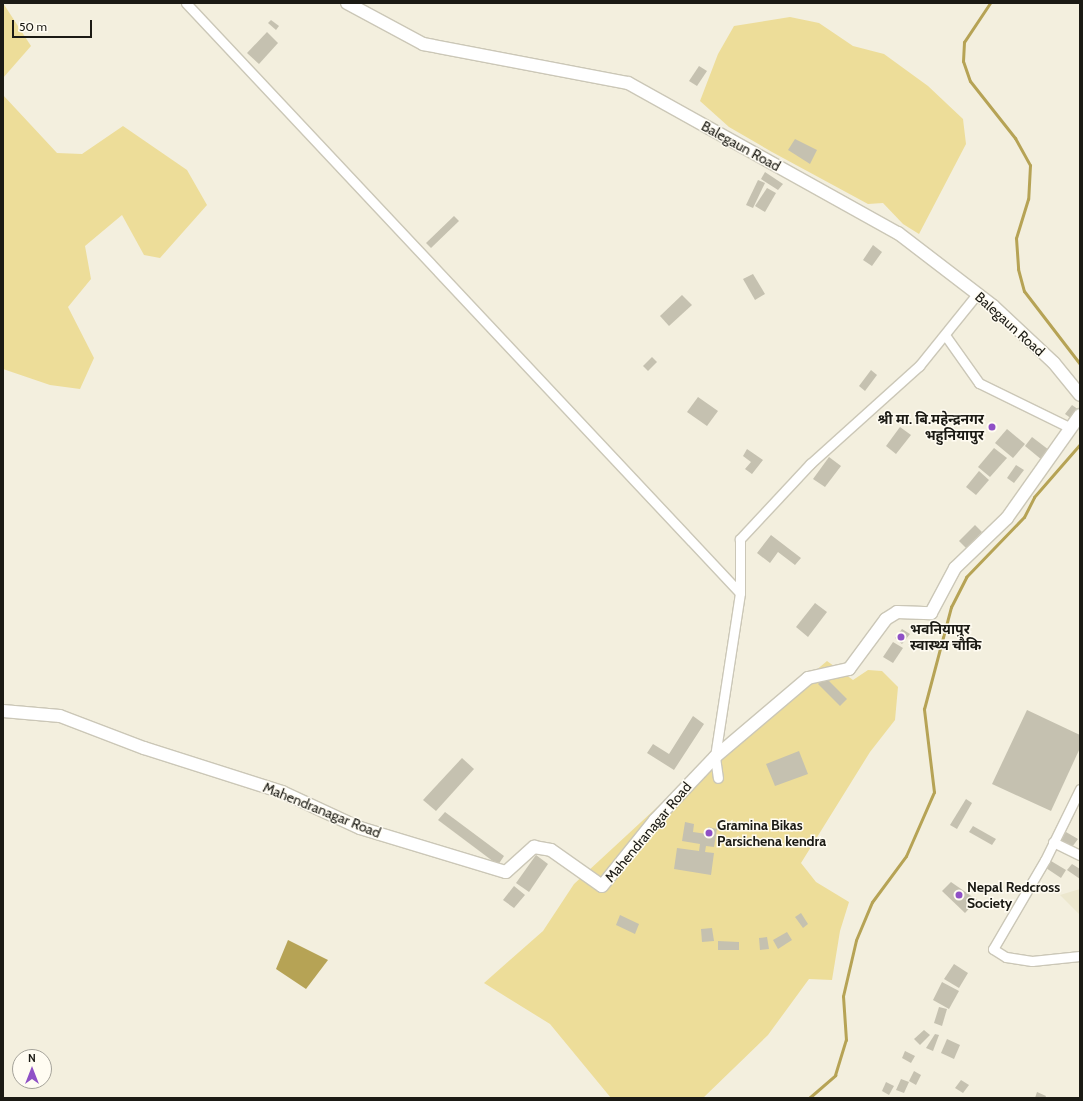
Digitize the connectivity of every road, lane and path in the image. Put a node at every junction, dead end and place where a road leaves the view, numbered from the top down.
1 (186, 3) edge
2 (347, 3) edge
3 (977, 294) junction
4 (945, 335) junction
5 (1080, 395) edge
6 (1080, 415) edge
7 (1071, 428) junction
8 (740, 592) junction
9 (3, 711) edge
10 (715, 757) junction
11 (718, 778) dead end
12 (1080, 789) edge
13 (1053, 842) junction
14 (1080, 855) edge
15 (1080, 956) edge

1 - 8 street
2 - 3 street, Balegaun Road
3 - 4 street
3 - 5 street, Balegaun Road
4 - 7 street
4 - 8 street
6 - 7 street, Mahendranagar Road
7 - 10 street, Mahendranagar Road
8 - 10 street
9 - 10 street, Mahendranagar Road
10 - 11 street
12 - 13 street
13 - 14 street
13 - 15 street

